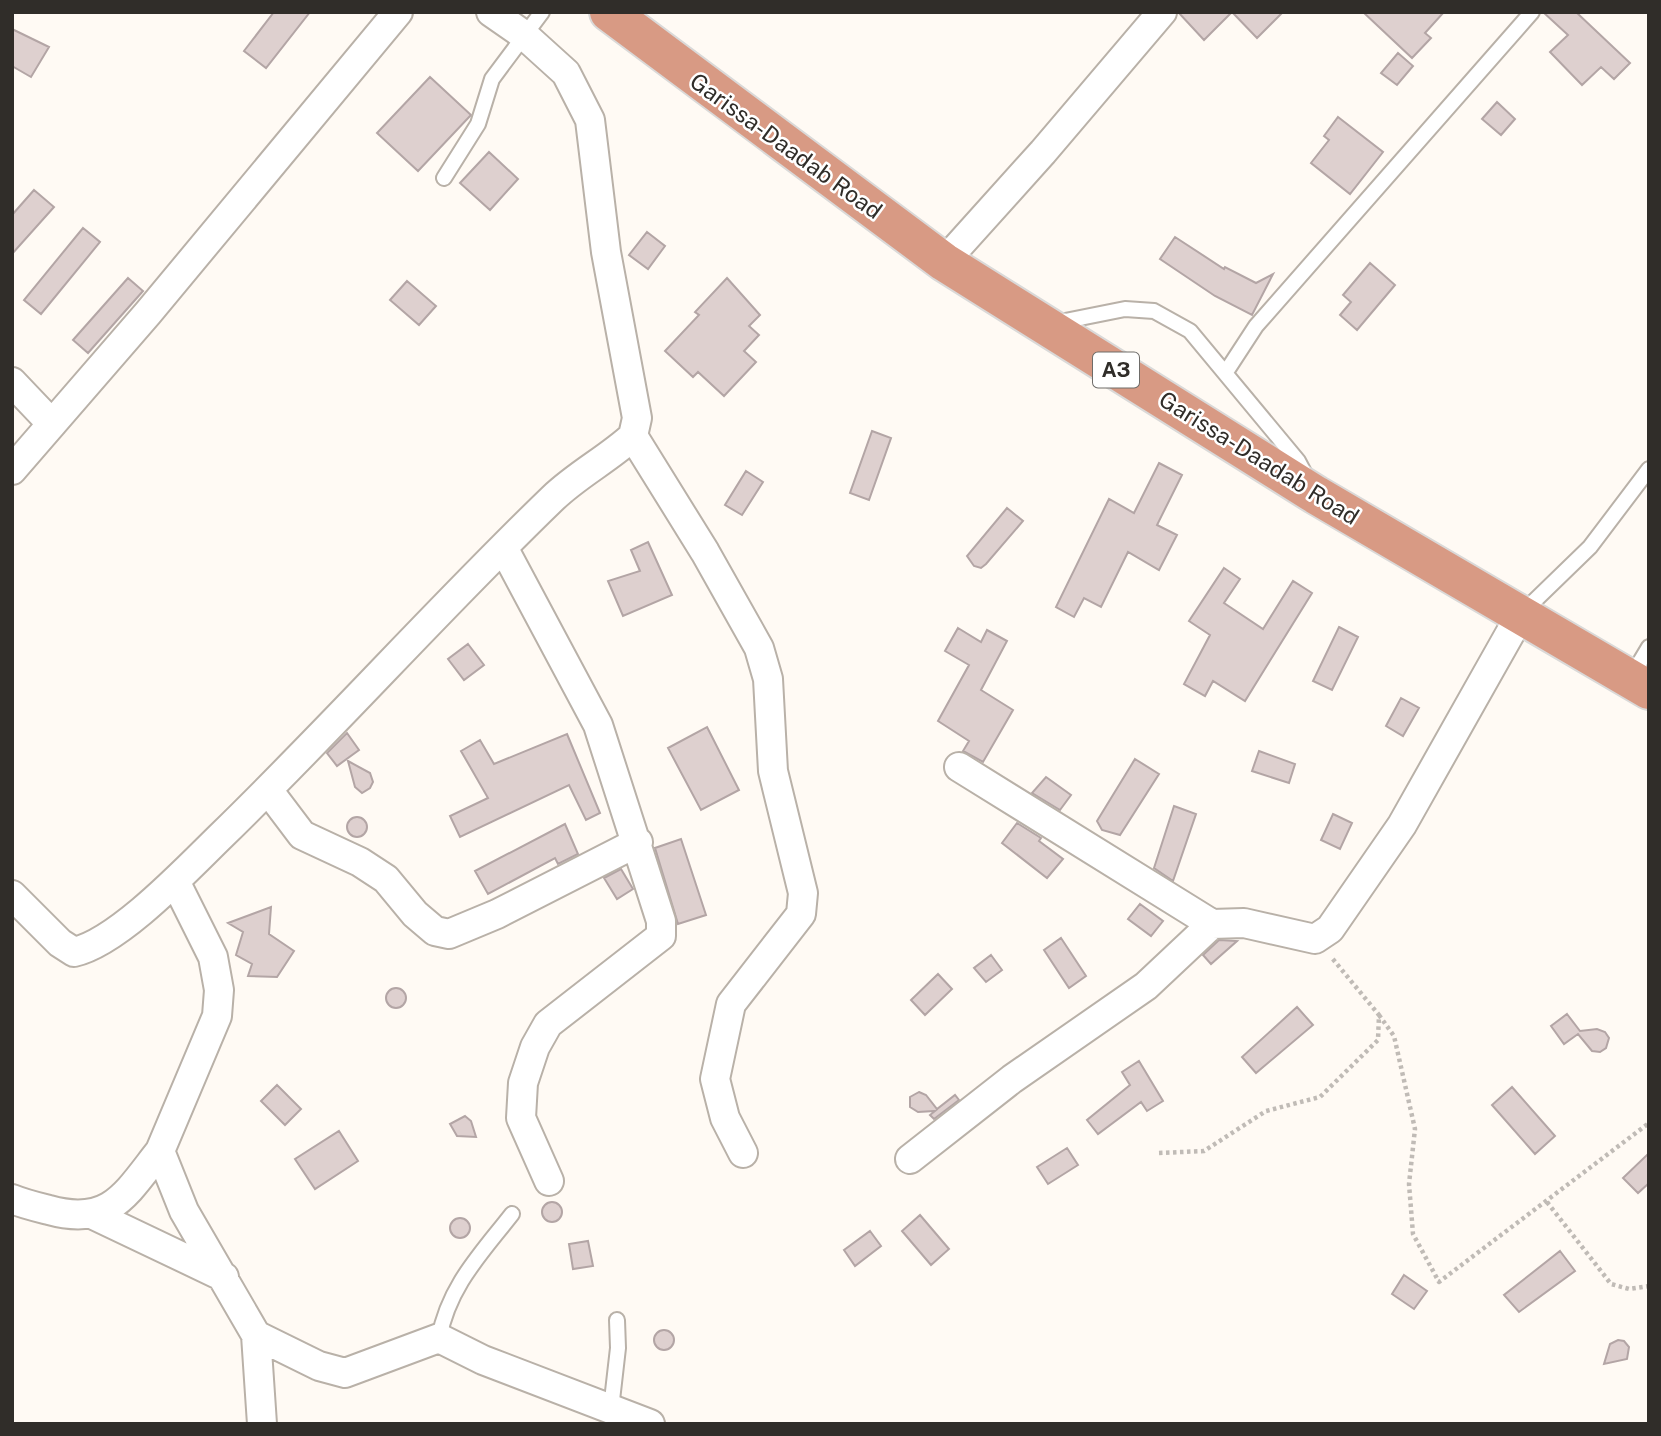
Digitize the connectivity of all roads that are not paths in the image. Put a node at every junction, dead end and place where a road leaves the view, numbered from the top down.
1 (398, 12) edge
2 (491, 12) edge
3 (542, 12) edge
4 (609, 12) edge
5 (1162, 12) edge
6 (1532, 12) edge
7 (524, 35) junction
8 (444, 178) dead end
9 (944, 262) junction
10 (1044, 325) junction
11 (1226, 372) junction
12 (12, 382) edge
13 (52, 424) junction
14 (633, 436) junction
15 (1649, 469) edge
16 (12, 470) edge
17 (1316, 495) junction
18 (504, 549) junction
19 (1521, 614) junction
20 (1642, 672) edge
21 (959, 767) dead end
22 (268, 790) junction
23 (638, 842) junction
24 (175, 881) junction
25 (12, 895) edge
26 (1212, 924) junction
27 (160, 1151) junction
28 (743, 1153) dead end
29 (910, 1159) dead end
30 (549, 1181) dead end
31 (12, 1199) edge
32 (512, 1214) dead end
33 (94, 1215) junction
34 (224, 1277) junction
35 (617, 1320) dead end
36 (256, 1335) junction
37 (439, 1338) junction
38 (611, 1409) junction
39 (262, 1424) edge
40 (650, 1424) edge

1 - 13 street
2 - 7 street
3 - 7 lane
4 - 9 highway, Garissa-Daadab Road / A3
5 - 9 street
6 - 11 lane
7 - 8 lane
7 - 14 street
9 - 10 highway, Garissa-Daadab Road / A3
10 - 11 lane
10 - 17 highway, Garissa-Daadab Road / A3
11 - 17 lane
12 - 13 street
13 - 16 street
14 - 18 street
14 - 28 street
15 - 19 lane
17 - 19 highway, Garissa-Daadab Road / A3
18 - 22 street
18 - 23 street
19 - 20 highway, Garissa-Daadab Road / A3
19 - 26 street
21 - 26 street
22 - 23 street
22 - 24 street
23 - 30 street
24 - 25 street
24 - 27 street
26 - 29 street
27 - 33 street
27 - 34 street
31 - 33 street
32 - 37 lane
33 - 34 street
34 - 36 street
35 - 38 lane
36 - 37 street
36 - 39 street
37 - 38 street
38 - 40 street

